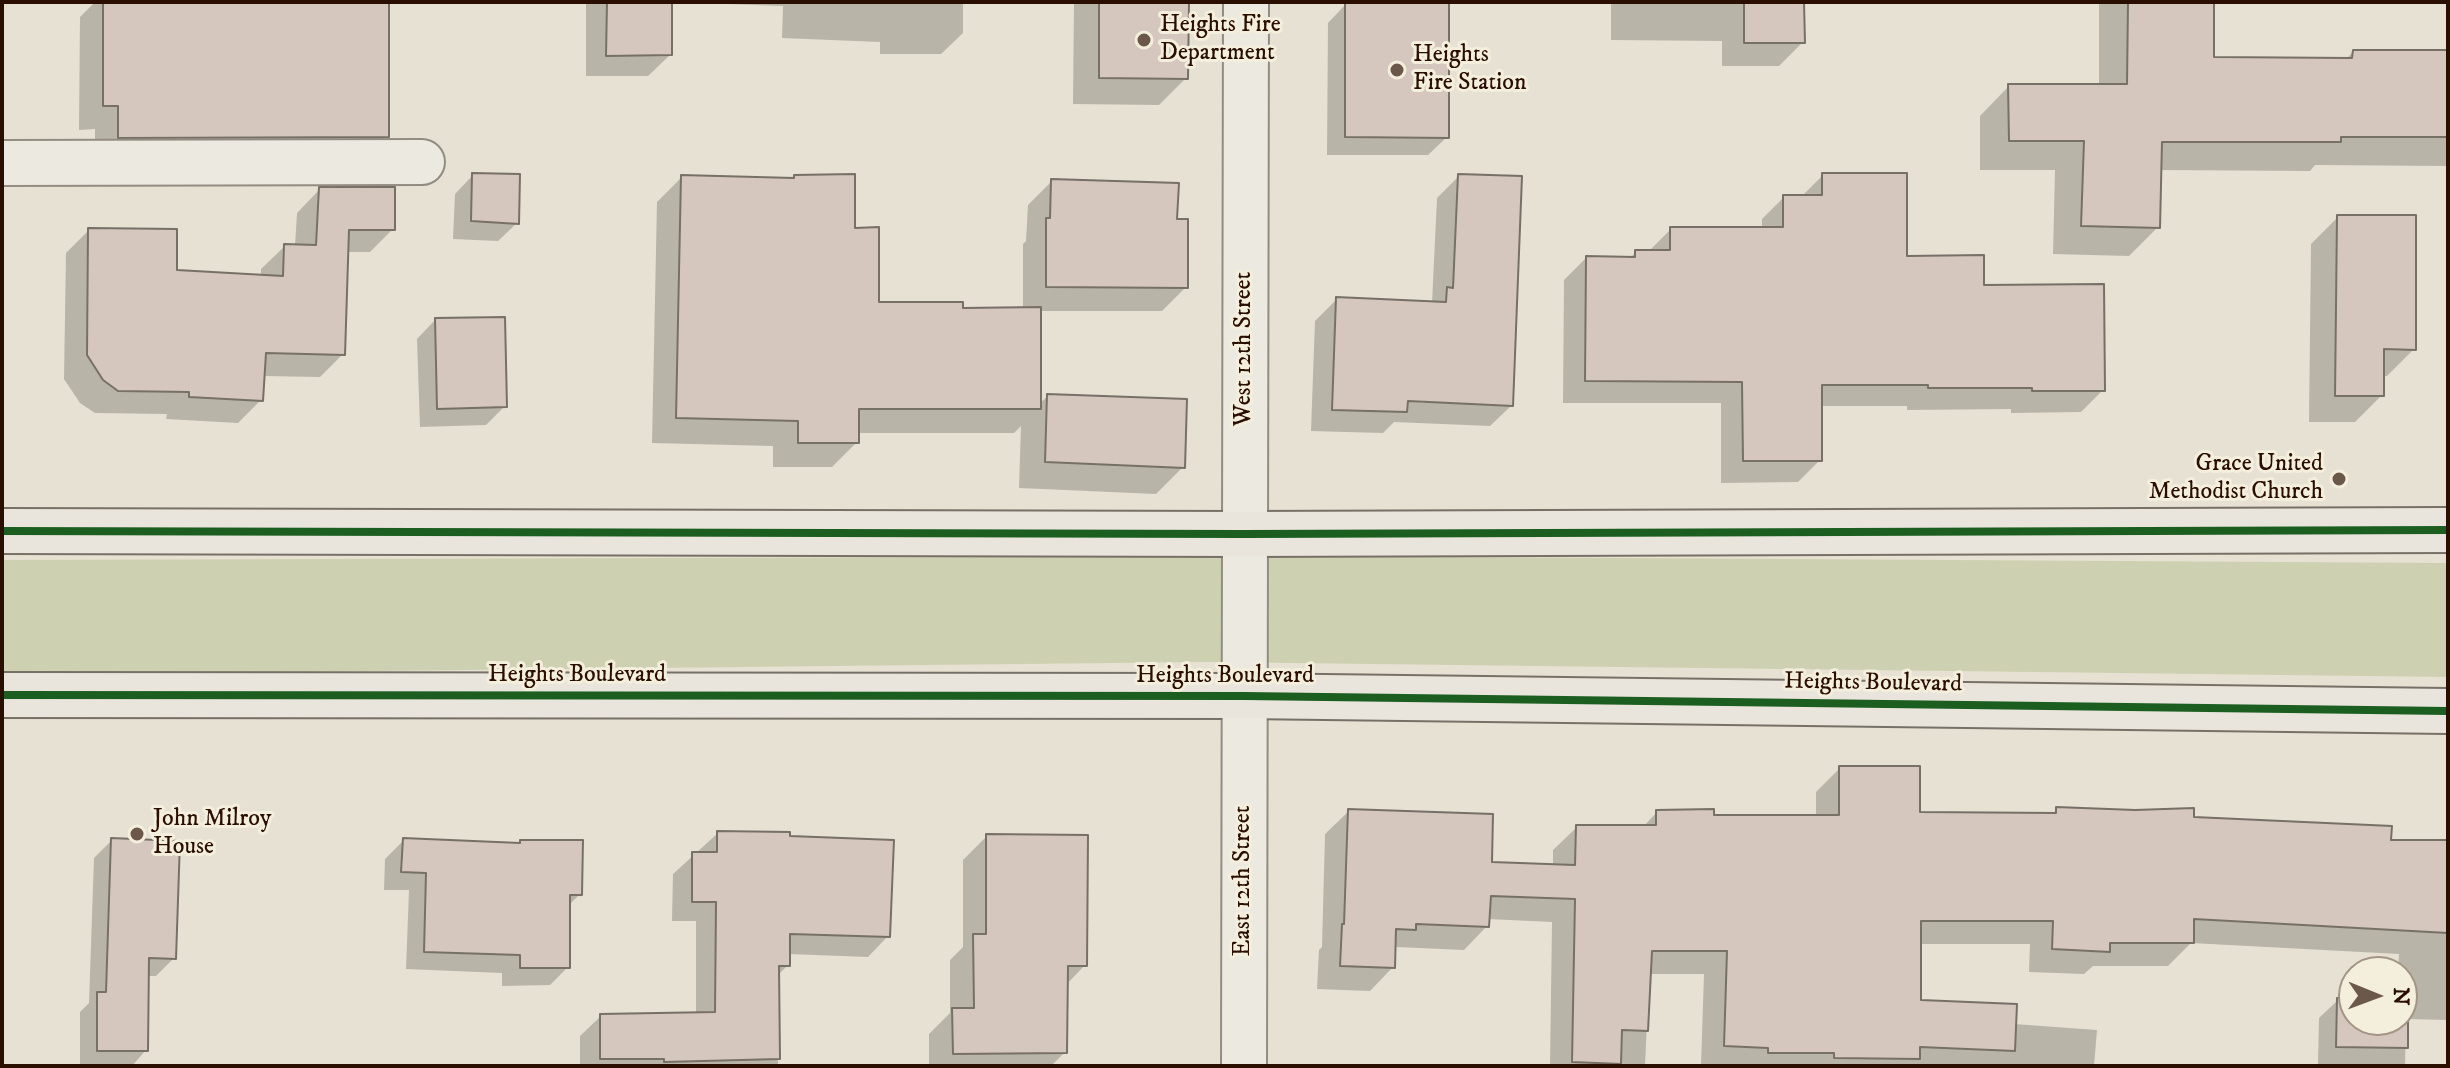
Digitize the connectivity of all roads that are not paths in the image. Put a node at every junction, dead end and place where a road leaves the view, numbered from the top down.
1 (1246, 2) edge
2 (422, 162) dead end
3 (2, 163) edge
4 (2448, 530) edge
5 (2, 531) edge
6 (1244, 534) junction
7 (2, 695) edge
8 (1244, 696) junction
9 (2448, 711) edge
10 (1244, 1066) edge

1 - 6 street, West 12th Street
2 - 3 street
4 - 6 main road
5 - 6 main road
6 - 8 street, West 12th Street
7 - 8 main road, Heights Boulevard
8 - 9 main road, Heights Boulevard
8 - 10 street, East 12th Street

